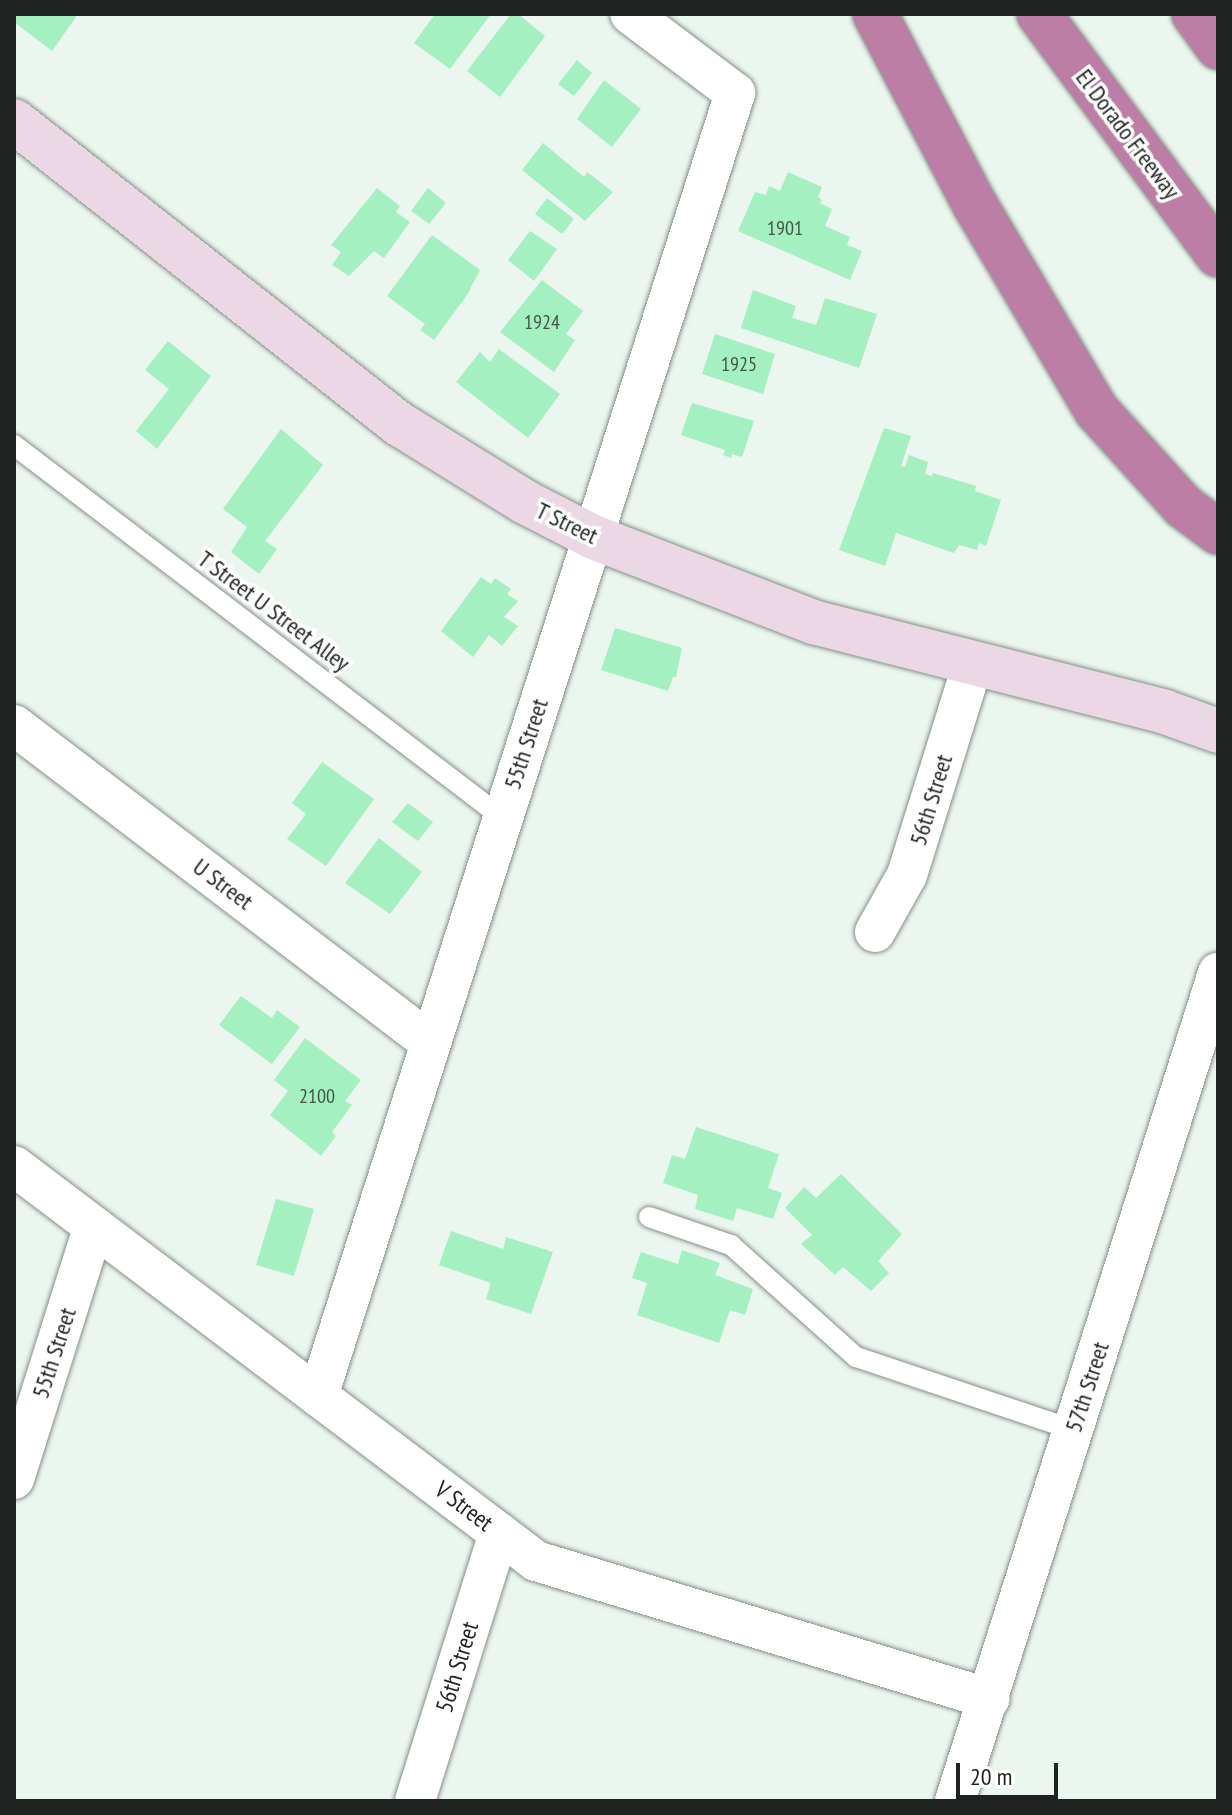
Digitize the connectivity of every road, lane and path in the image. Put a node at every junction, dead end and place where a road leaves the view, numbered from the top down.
1 (630, 14) edge
2 (875, 14) edge
3 (1039, 14) edge
4 (1194, 14) edge
5 (1218, 47) edge
6 (14, 121) edge
7 (1218, 255) edge
8 (14, 445) edge
9 (1218, 532) edge
10 (593, 537) junction
11 (973, 663) junction
12 (14, 725) edge
13 (1218, 731) edge
14 (503, 818) junction
15 (875, 932) dead end
16 (1218, 973) edge
17 (431, 1043) junction
18 (14, 1166) edge
19 (649, 1217) dead end
20 (94, 1226) junction
21 (318, 1396) junction
22 (1074, 1430) junction
23 (14, 1479) edge
24 (499, 1533) junction
25 (989, 1699) junction
26 (415, 1801) edge
27 (955, 1801) edge

1 - 10 street, 55th Street
2 - 9 highway
3 - 7 highway, El Dorado Freeway
4 - 5 highway
6 - 10 street, T Street
8 - 14 lane, T Street U Street Alley
10 - 11 street, T Street
10 - 14 street, 55th Street
11 - 13 street, T Street
11 - 15 street, 56th Street
12 - 17 street, U Street
14 - 17 street, 55th Street
16 - 22 street, 57th Street
17 - 21 street, 55th Street
18 - 20 street, V Street
19 - 22 lane
20 - 21 street, V Street
20 - 23 street, 55th Street
21 - 24 street, V Street
22 - 25 street, 57th Street
24 - 25 street, V Street
24 - 26 street, 56th Street
25 - 27 street, 57th Street

